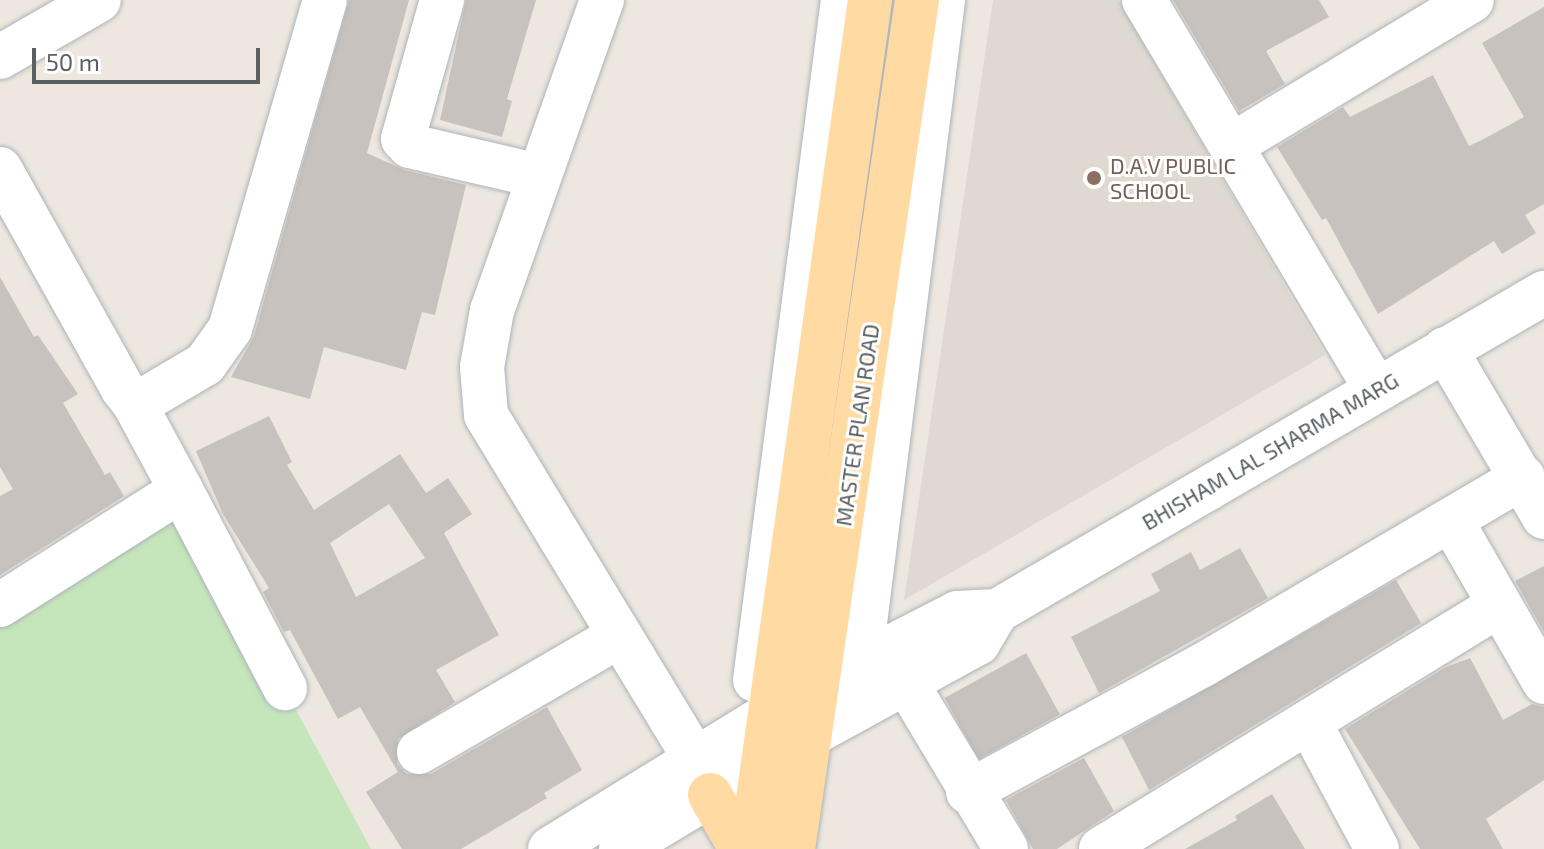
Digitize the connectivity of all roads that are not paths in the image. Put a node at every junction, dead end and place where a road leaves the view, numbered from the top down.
1 (99, 0) edge
2 (325, 0) edge
3 (442, 0) edge
4 (602, 0) edge
5 (843, 0) edge
6 (870, 0) edge
7 (917, 0) edge
8 (943, 0) edge
9 (1144, 0) edge
10 (1472, 0) edge
11 (1418, 14) edge
12 (0, 57) edge
13 (1232, 145) junction
14 (0, 169) edge
15 (539, 176) junction
16 (1544, 293) edge
17 (1445, 349) junction
18 (1376, 389) junction
19 (134, 403) junction
20 (1523, 477) junction
21 (181, 490) junction
22 (1544, 517) edge
23 (1451, 520) junction
24 (0, 605) edge
25 (1499, 605) junction
26 (997, 611) junction
27 (619, 636) junction
28 (860, 663) junction
29 (1544, 682) edge
30 (907, 684) junction
31 (817, 685) junction
32 (285, 688) dead end
33 (760, 718) junction
34 (1309, 722) junction
35 (810, 735) junction
36 (419, 752) dead end
37 (762, 768) junction
38 (703, 777) junction
39 (968, 792) junction
40 (550, 849) edge
41 (621, 849) edge
42 (741, 849) edge
43 (751, 849) edge
44 (793, 849) edge
45 (1006, 849) edge
46 (1101, 849) edge
47 (1377, 849) edge

1 - 12 street
2 - 19 street
3 - 15 street
4 - 15 street
5 - 33 street
6 - 33 main road, MASTER PLAN ROAD
7 - 31 main road, MASTER PLAN ROAD
8 - 28 street
9 - 13 street
10 - 11 street
11 - 13 street
13 - 18 street
14 - 19 street
15 - 27 street
16 - 17 street, BHISHAM LAL SHARMA MARG
17 - 18 street, BHISHAM LAL SHARMA MARG
17 - 20 street
18 - 26 street, BHISHAM LAL SHARMA MARG
19 - 21 street
20 - 22 street
20 - 23 street
21 - 24 street
21 - 32 street
23 - 25 street
23 - 39 street
25 - 29 street
25 - 34 street
26 - 28 street, BHISHAM LAL SHARMA MARG
26 - 30 street, BHISHAM LAL SHARMA MARG
27 - 36 street
27 - 38 street
28 - 31 street, BHISHAM LAL SHARMA MARG
30 - 35 street, BHISHAM LAL SHARMA MARG
30 - 39 street
31 - 33 street, BHISHAM LAL SHARMA MARG
31 - 35 main road, MASTER PLAN ROAD
33 - 37 main road, MASTER PLAN ROAD
33 - 38 street, BHISHAM LAL SHARMA MARG
34 - 46 street
34 - 47 street
35 - 37 street, BHISHAM LAL SHARMA MARG
35 - 44 main road, MASTER PLAN ROAD
37 - 38 street, BHISHAM LAL SHARMA MARG
37 - 43 main road, MASTER PLAN ROAD
38 - 40 street
38 - 41 street
38 - 42 main road
39 - 45 street

